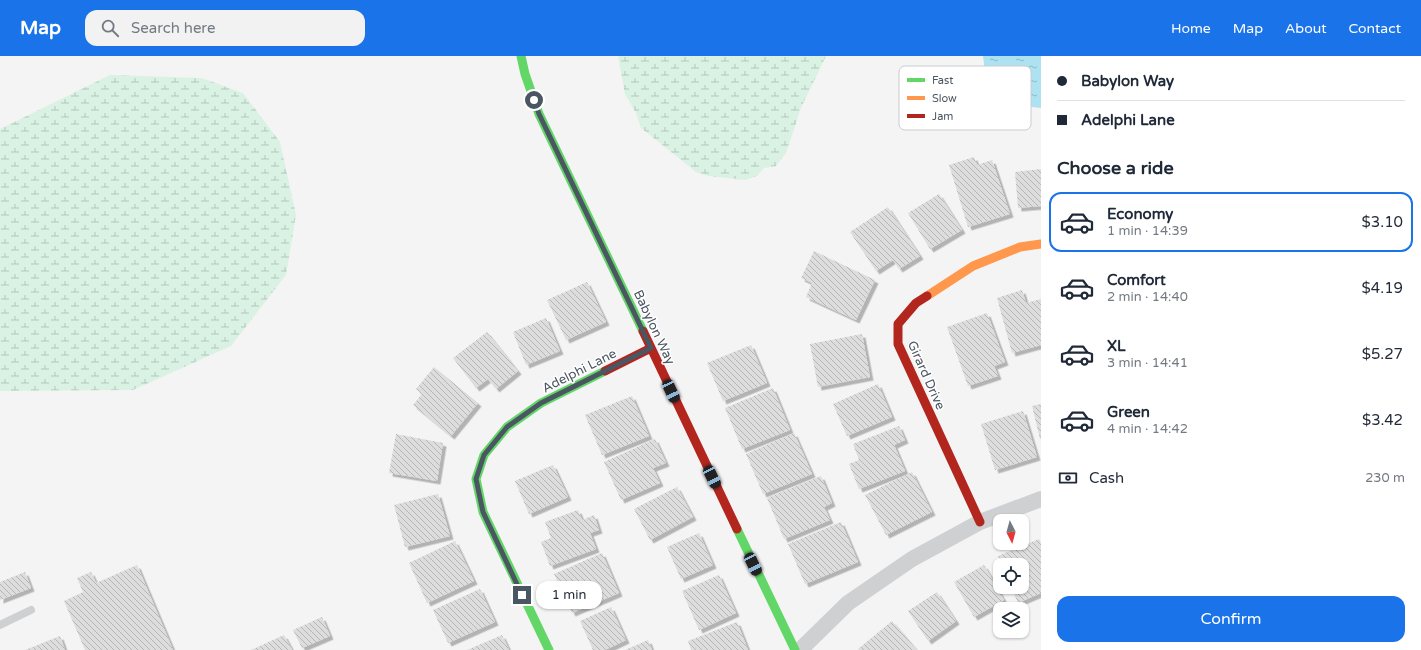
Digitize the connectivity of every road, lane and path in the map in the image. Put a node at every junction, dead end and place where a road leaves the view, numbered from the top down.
1 (521, 56) edge
2 (1041, 244) edge
3 (651, 348) junction
4 (1041, 498) edge
5 (980, 522) junction
6 (31, 610) dead end
7 (0, 625) edge
8 (549, 650) edge
9 (795, 650) edge
10 (800, 650) edge

1 - 3 street, Babylon Way
2 - 5 street, Girard Drive
3 - 8 street, Adelphi Lane
3 - 9 street, Babylon Way
4 - 5 street
5 - 10 street
6 - 7 lane

